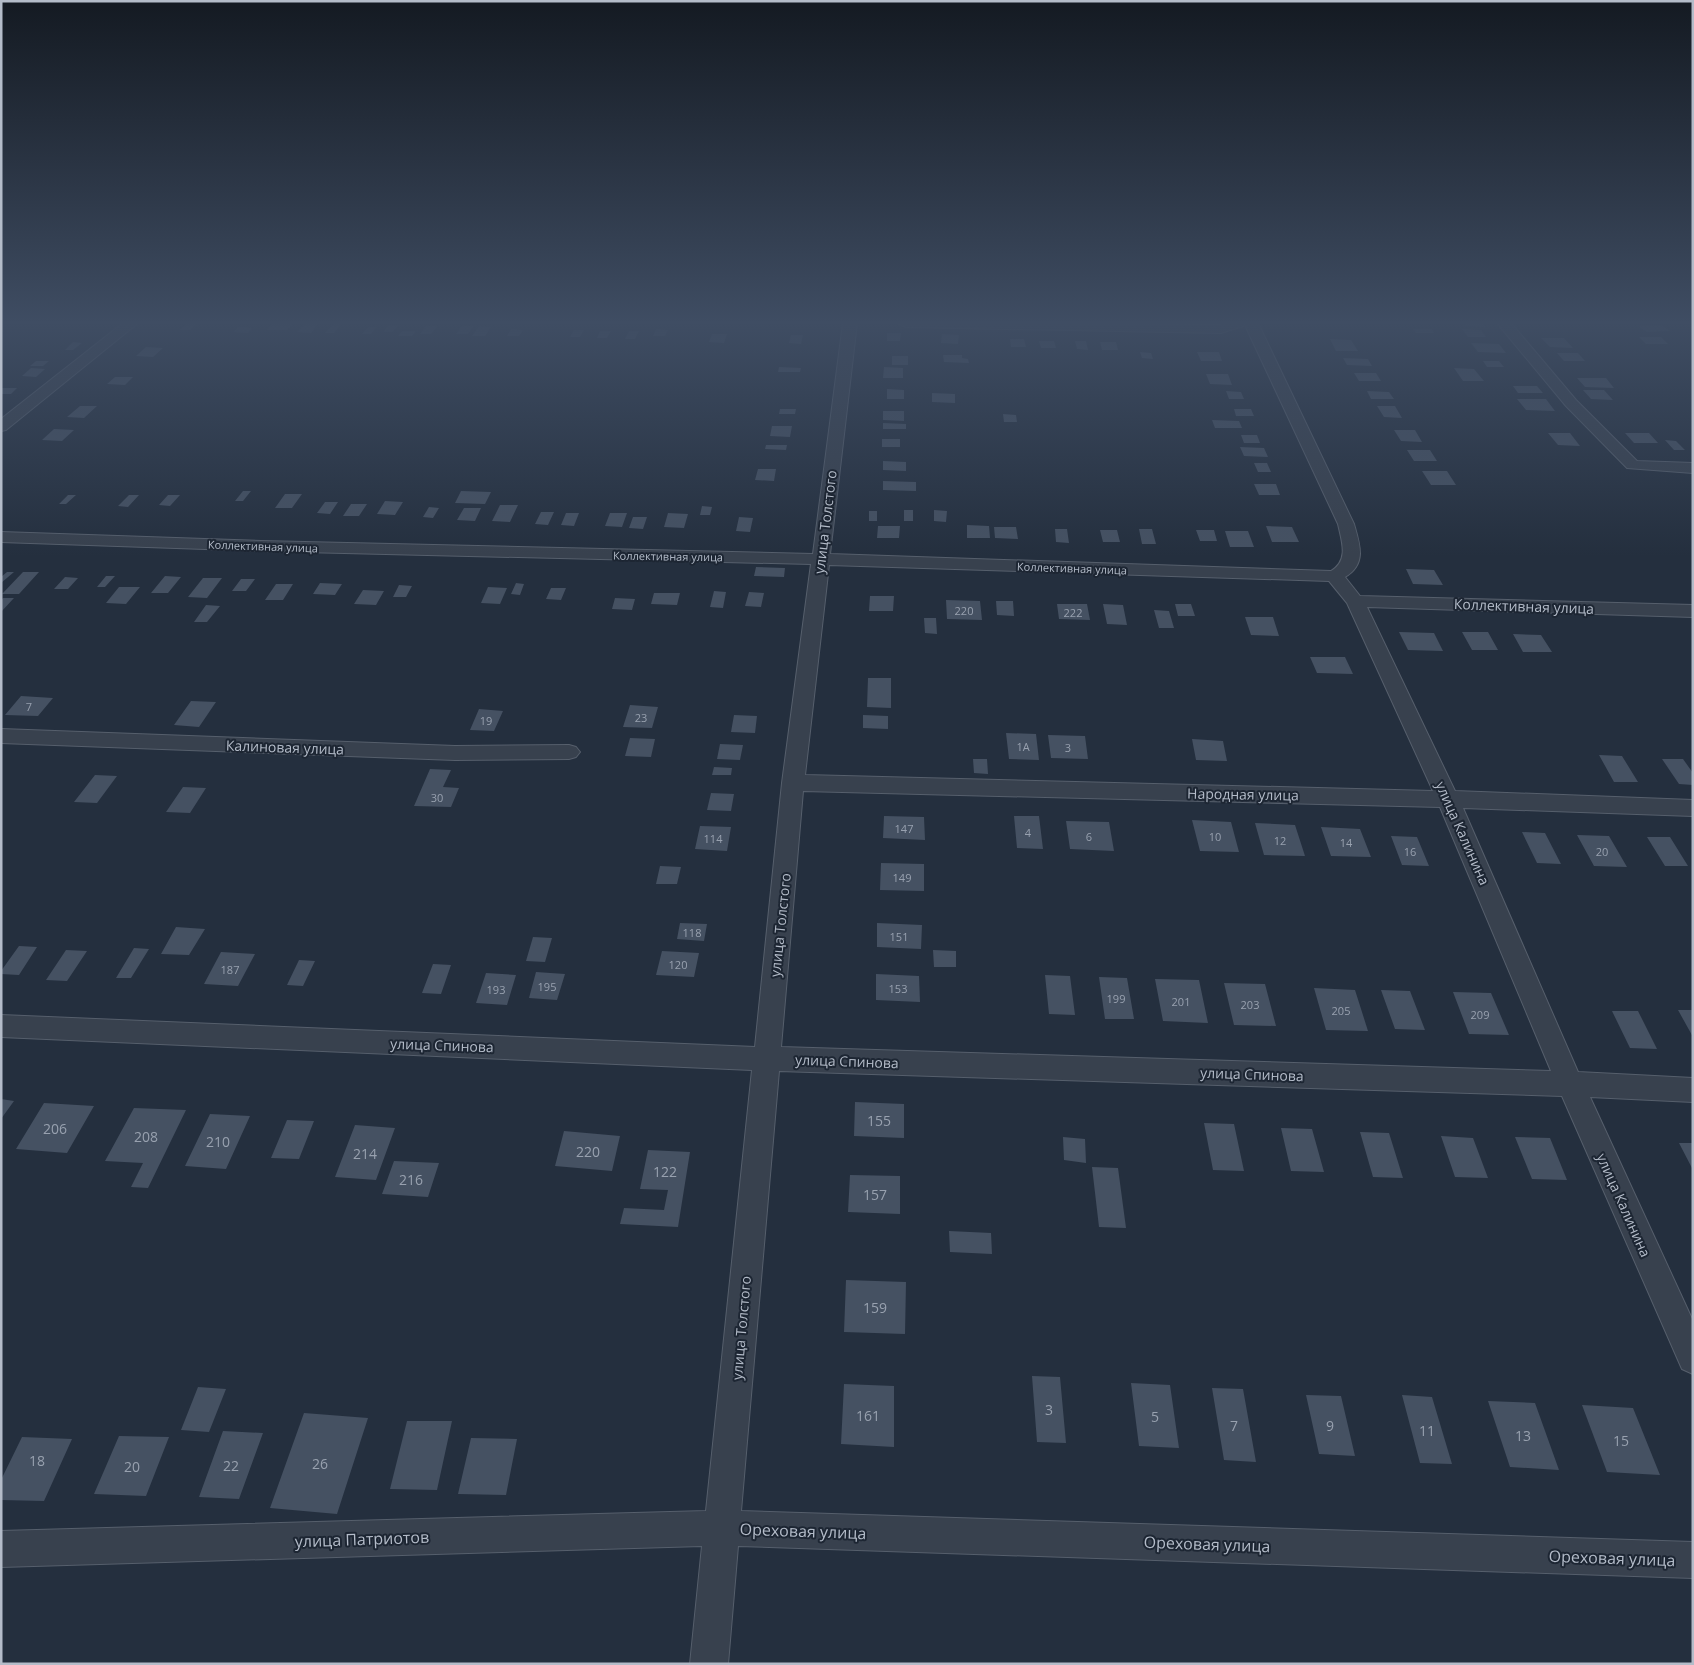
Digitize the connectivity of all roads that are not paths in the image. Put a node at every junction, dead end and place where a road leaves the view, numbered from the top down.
1 (34, 401) edge
2 (840, 401) edge
3 (1288, 401) edge
4 (1569, 401) edge
5 (1, 427) edge
6 (1693, 468) edge
7 (1, 537) edge
8 (820, 560) junction
9 (1334, 576) junction
10 (1356, 601) junction
11 (1693, 611) edge
12 (1, 736) edge
13 (569, 752) dead end
14 (794, 783) junction
15 (1448, 799) junction
16 (1693, 808) edge
17 (1, 1026) edge
18 (767, 1059) junction
19 (1570, 1084) junction
20 (1693, 1090) edge
21 (1693, 1358) edge
22 (722, 1528) junction
23 (1, 1549) edge
24 (1693, 1560) edge
25 (710, 1664) edge

1 - 5 street
2 - 8 street, улица Толстого
3 - 9 street
4 - 6 street
7 - 8 street, Коллективная улица
8 - 9 street, Коллективная улица
8 - 14 street, улица Толстого
9 - 10 street, улица Калинина
10 - 11 street, Коллективная улица
10 - 15 street, улица Калинина
12 - 13 street, Калиновая улица
14 - 15 street, Народная улица
14 - 18 street, улица Толстого
15 - 16 street, Народная улица
15 - 19 street, улица Калинина
17 - 18 street, улица Спинова
18 - 19 street, улица Спинова
18 - 22 street, улица Толстого
19 - 20 street, улица Спинова
19 - 21 street, улица Калинина
22 - 23 street, улица Патриотов
22 - 24 street, Ореховая улица
22 - 25 street, улица Толстого

